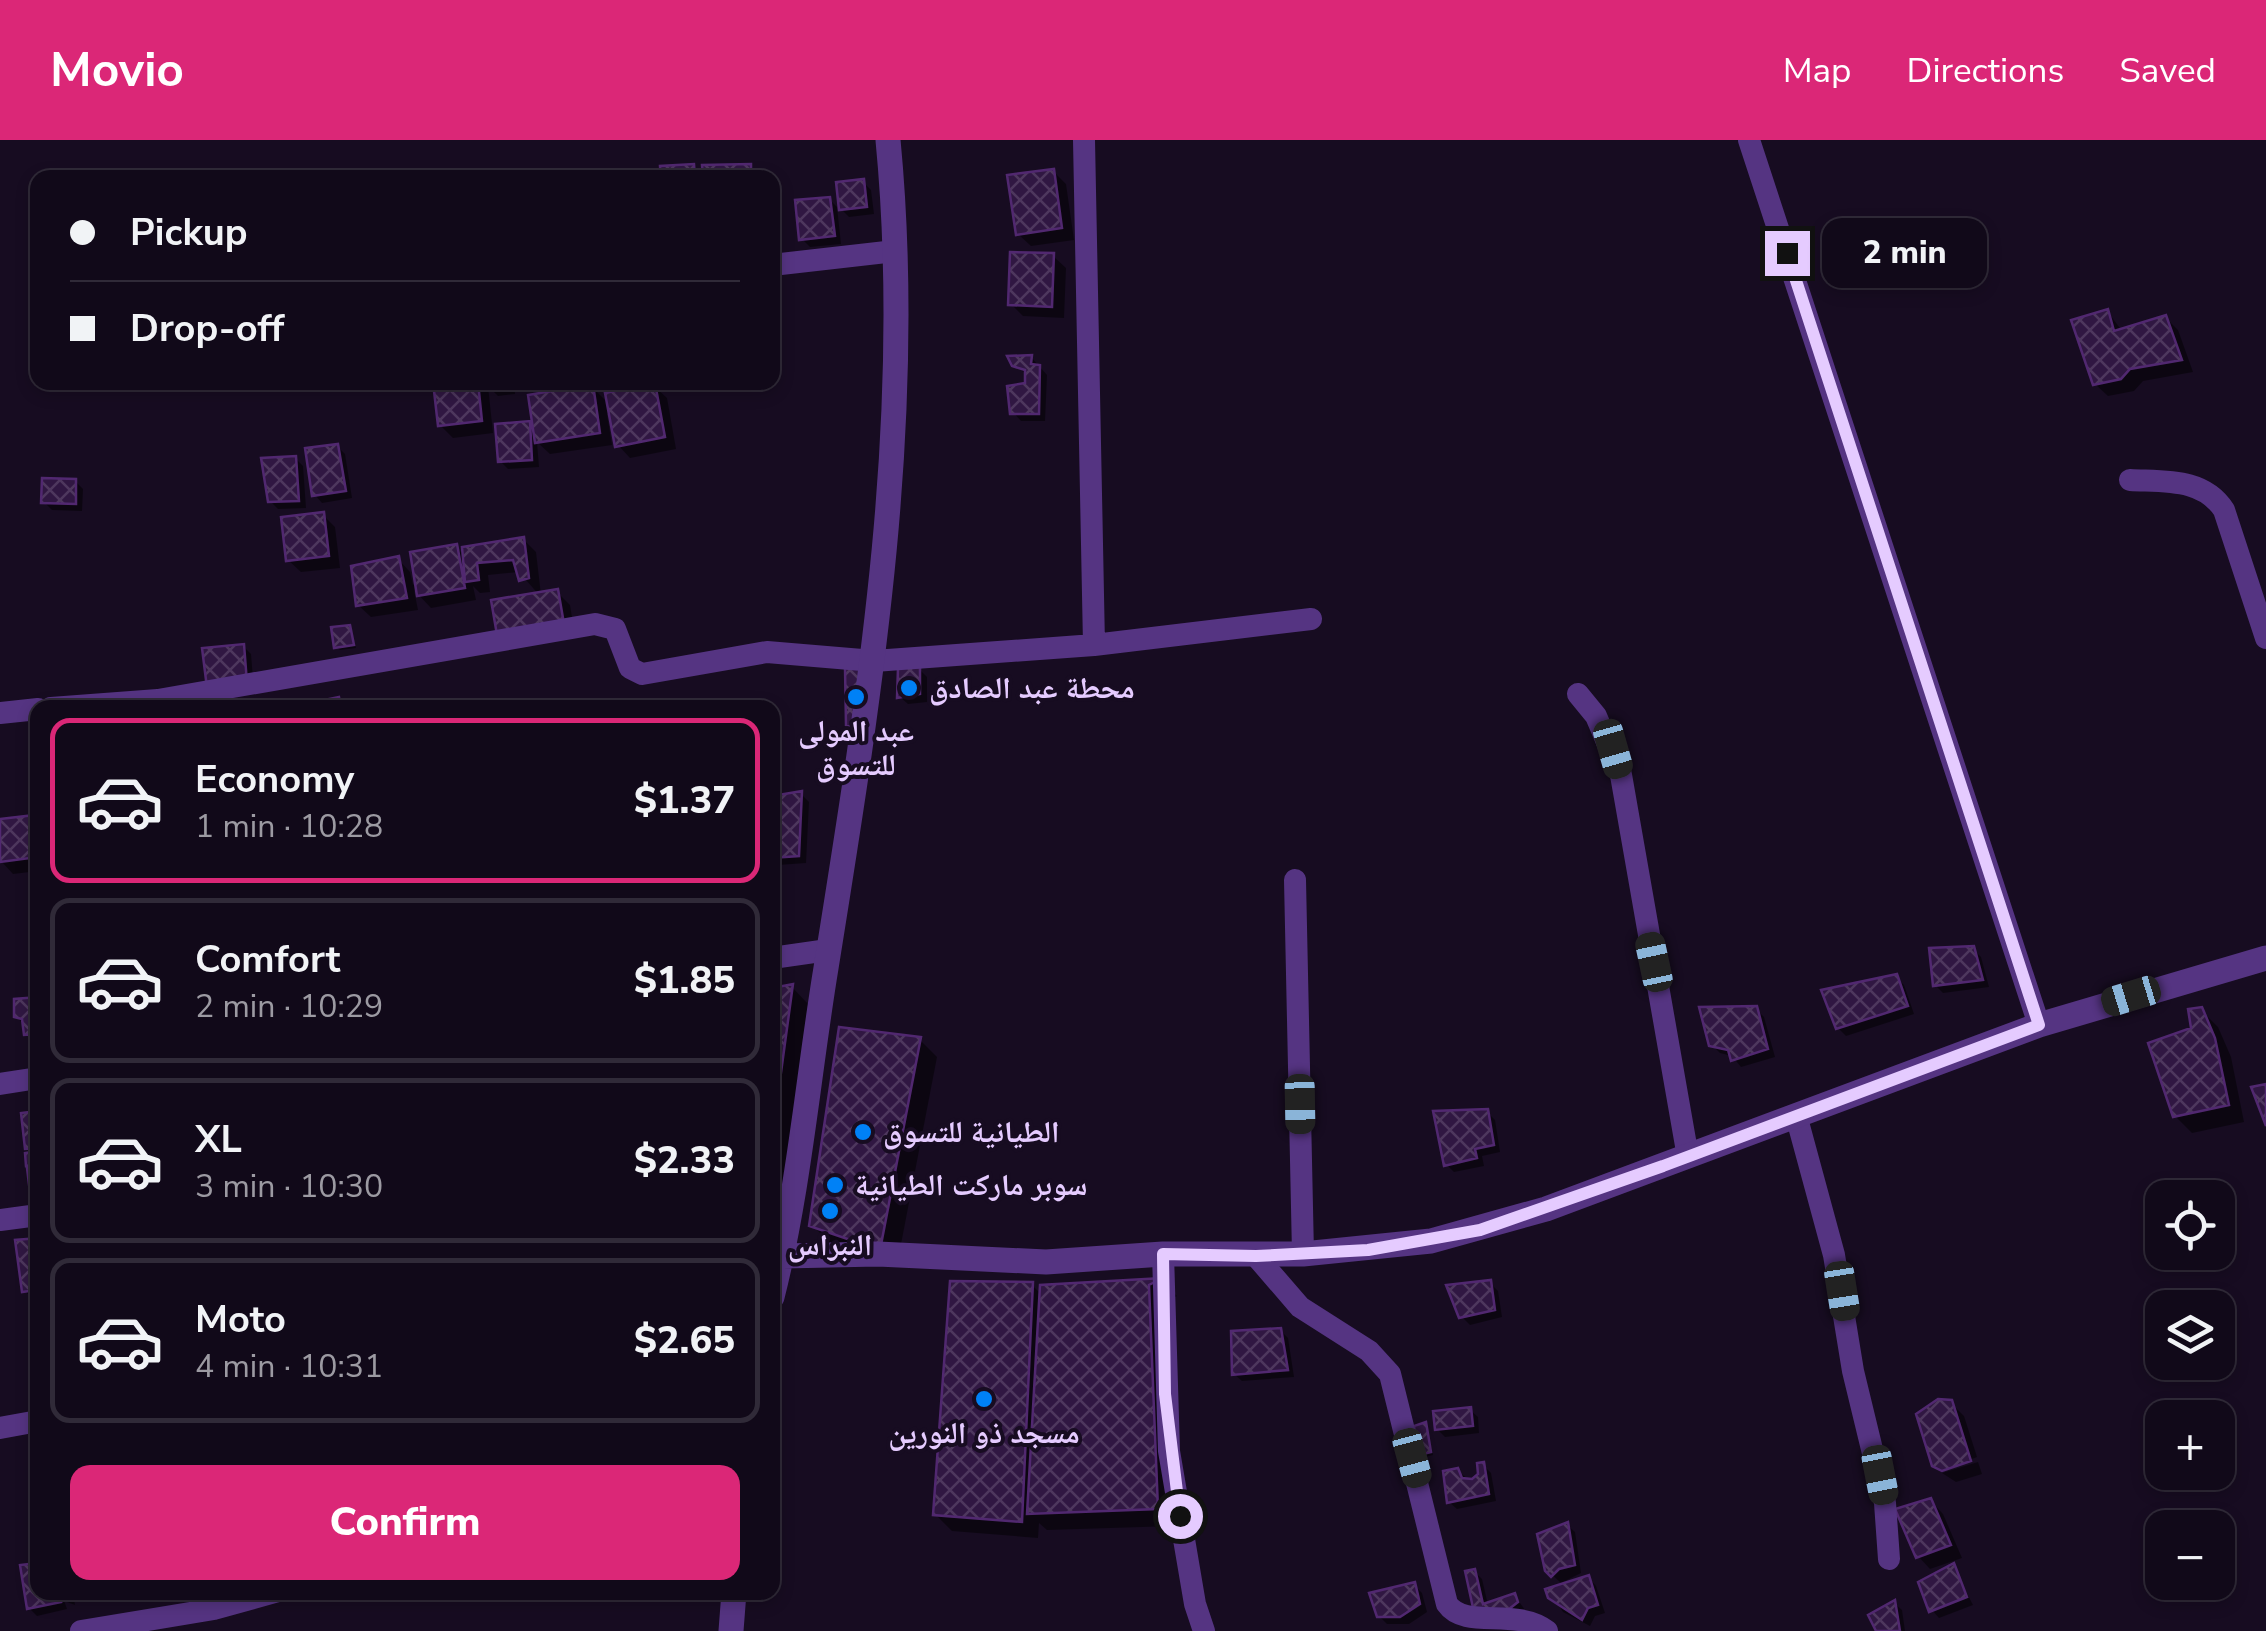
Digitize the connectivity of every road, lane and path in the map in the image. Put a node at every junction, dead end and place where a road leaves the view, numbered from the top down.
1 (888, 140) edge
2 (1084, 140) edge
3 (1749, 140) edge
4 (895, 251) junction
5 (780, 264) edge
6 (2130, 480) dead end
7 (1311, 619) dead end
8 (2266, 638) edge
9 (1094, 646) junction
10 (874, 661) junction
11 (1578, 694) dead end
12 (158, 700) edge
13 (30, 710) edge
14 (0, 713) edge
15 (1296, 880) dead end
16 (828, 950) junction
17 (780, 957) edge
18 (2266, 958) edge
19 (2039, 1025) junction
20 (30, 1079) edge
21 (0, 1084) edge
22 (1796, 1116) junction
23 (1688, 1157) junction
24 (30, 1216) edge
25 (0, 1220) edge
26 (1163, 1254) junction
27 (1303, 1254) junction
28 (783, 1256) junction
29 (1256, 1256) junction
30 (780, 1267) edge
31 (30, 1423) edge
32 (0, 1428) edge
33 (1889, 1559) dead end
34 (259, 1600) edge
35 (733, 1600) edge
36 (216, 1620) edge
37 (82, 1631) edge
38 (730, 1631) edge
39 (1204, 1631) edge
40 (1547, 1631) edge

1 - 4 street
2 - 9 street
3 - 19 street
4 - 5 street
4 - 10 street
6 - 8 street
7 - 9 street
9 - 10 street
10 - 12 street
10 - 16 street
11 - 23 street
13 - 14 street
15 - 27 street
16 - 17 street
16 - 28 street
18 - 19 street
19 - 22 street
20 - 21 street
22 - 23 street
22 - 33 street
23 - 27 street
24 - 25 street
26 - 28 street
26 - 29 street
26 - 39 street
27 - 29 street
28 - 30 street
29 - 40 street
31 - 32 street
34 - 36 street
35 - 38 street
36 - 37 street

